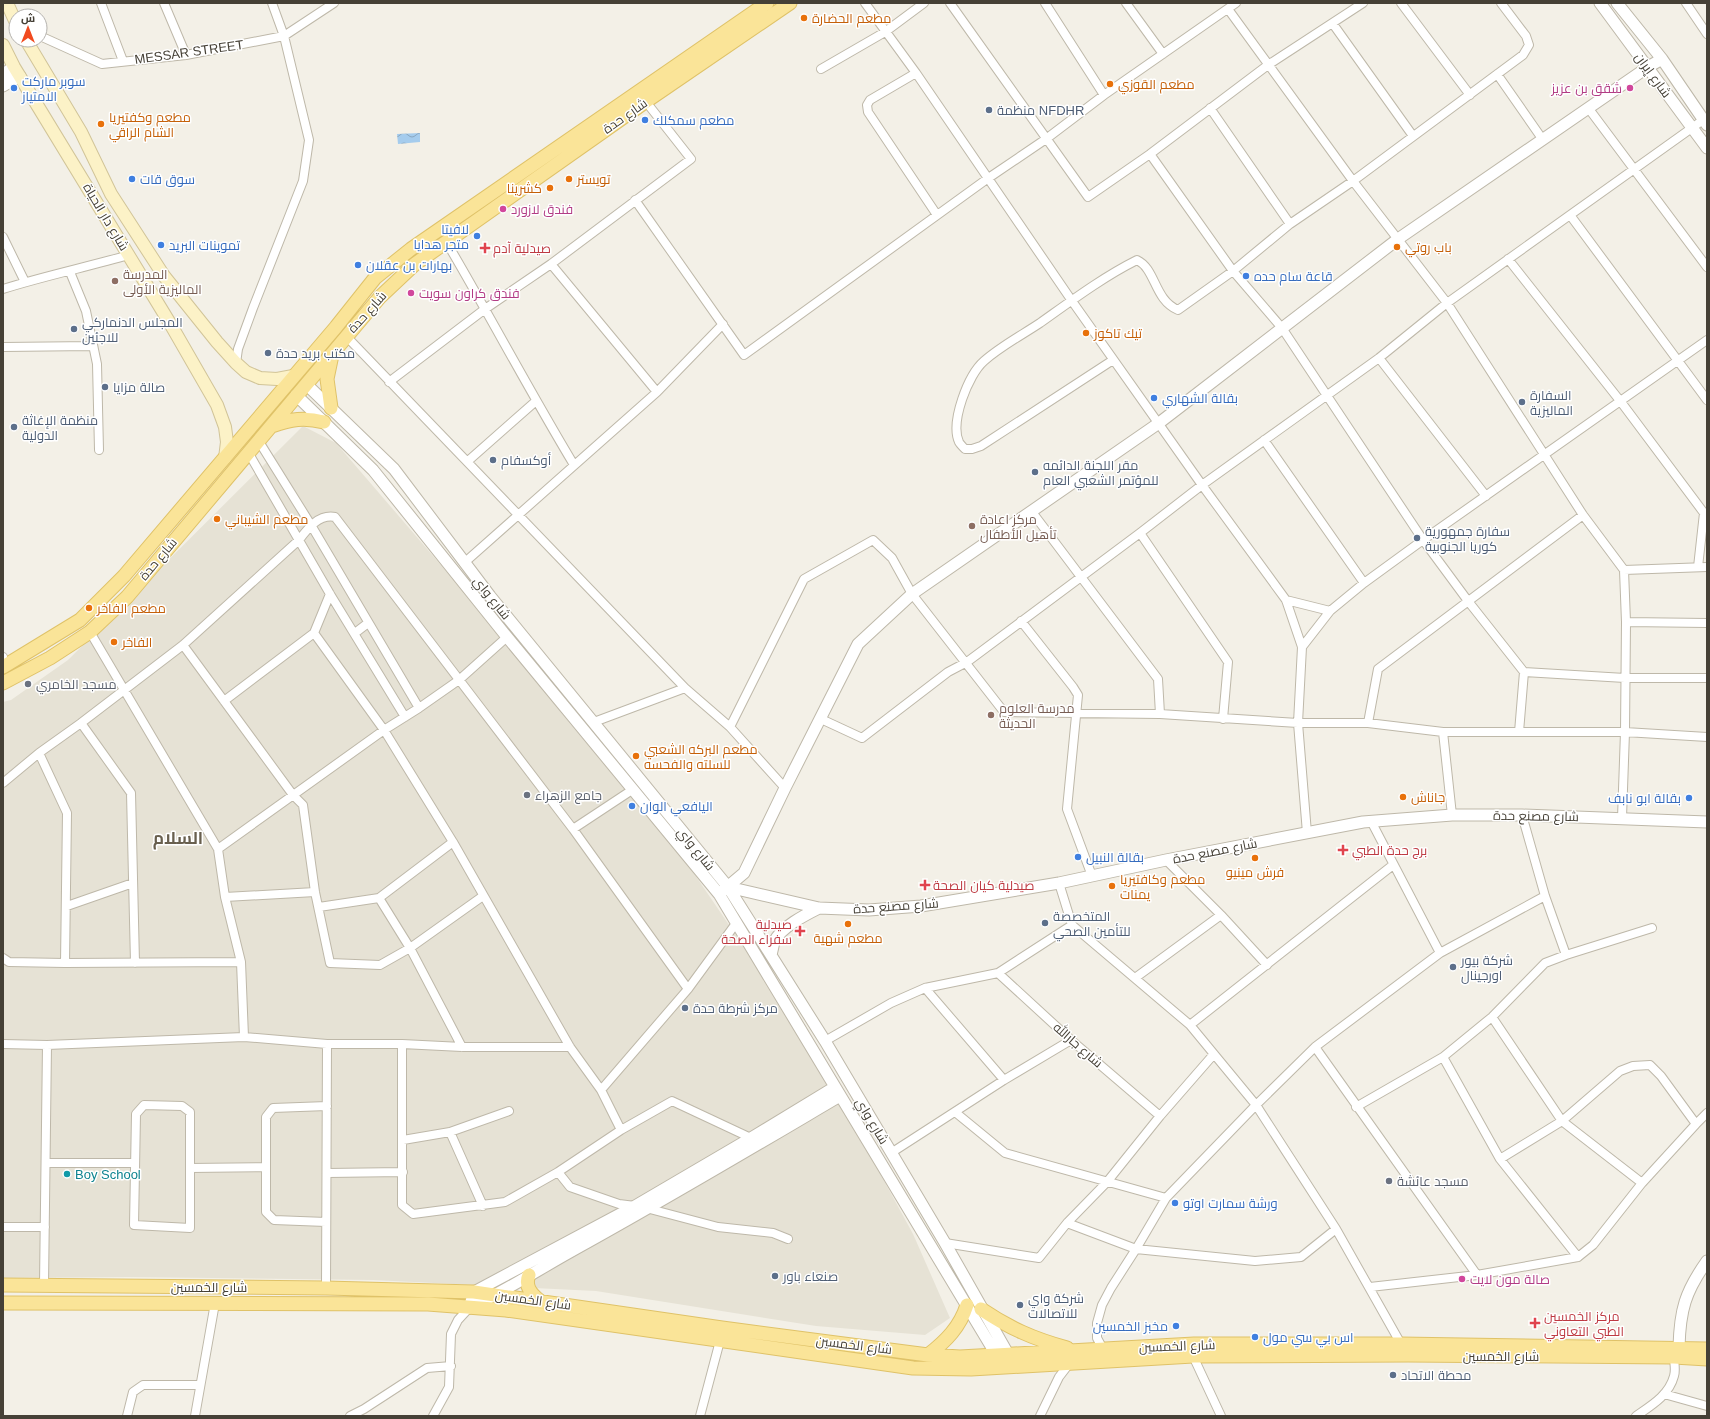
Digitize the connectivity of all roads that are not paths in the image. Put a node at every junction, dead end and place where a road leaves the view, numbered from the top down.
1 (101, 3) edge
2 (164, 3) edge
3 (272, 3) edge
4 (334, 3) edge
5 (767, 3) edge
6 (790, 3) edge
7 (865, 3) edge
8 (924, 3) edge
9 (950, 3) edge
10 (1045, 3) edge
11 (1126, 3) edge
12 (1236, 3) edge
13 (1363, 3) edge
14 (1401, 3) edge
15 (1501, 3) edge
16 (1600, 3) edge
17 (1617, 3) edge
18 (1686, 3) edge
19 (1228, 9) junction
20 (758, 17) junction
21 (1333, 24) junction
22 (885, 32) junction
23 (1707, 34) edge
24 (284, 36) junction
25 (48, 40) edge
26 (3, 45) edge
27 (31, 48) edge
28 (1163, 54) junction
29 (186, 55) junction
30 (1662, 59) junction
31 (123, 61) junction
32 (1268, 65) junction
33 (1648, 67) junction
34 (821, 69) dead end
35 (17, 71) junction
36 (916, 73) junction
37 (3, 74) edge
38 (1497, 74) junction
39 (3, 86) edge
40 (1470, 94) junction
41 (1104, 95) junction
42 (642, 97) junction
43 (1210, 108) junction
44 (1589, 109) junction
45 (1705, 123) edge
46 (1692, 128) junction
47 (1413, 136) junction
48 (1046, 139) junction
49 (1543, 140) junction
50 (1707, 148) edge
51 (1150, 154) junction
52 (1634, 169) junction
53 (987, 178) junction
54 (1353, 181) junction
55 (111, 194) junction
56 (635, 200) junction
57 (98, 203) junction
58 (937, 215) junction
59 (1570, 215) junction
60 (1290, 224) junction
61 (3, 238) edge
62 (1398, 239) junction
63 (447, 242) junction
64 (129, 255) junction
65 (1508, 259) junction
66 (551, 264) junction
67 (1707, 267) edge
68 (1233, 271) junction
69 (70, 272) junction
70 (25, 282) junction
71 (3, 289) edge
72 (1072, 301) junction
73 (1447, 302) junction
74 (485, 309) junction
75 (723, 324) junction
76 (336, 327) junction
77 (1282, 328) junction
78 (346, 336) junction
79 (1707, 340) edge
80 (92, 346) junction
81 (3, 347) edge
82 (333, 352) junction
83 (1379, 358) junction
84 (1113, 360) junction
85 (1678, 361) junction
86 (236, 363) junction
87 (293, 376) junction
88 (389, 382) junction
89 (306, 384) junction
90 (657, 392) junction
91 (296, 395) junction
92 (1326, 395) junction
93 (1707, 400) edge
94 (536, 401) junction
95 (1621, 402) junction
96 (330, 408) junction
97 (324, 422) junction
98 (1159, 423) junction
99 (272, 426) junction
100 (258, 440) junction
101 (1264, 440) junction
102 (99, 450) dead end
103 (248, 452) junction
104 (1545, 454) junction
105 (225, 458) junction
106 (468, 461) junction
107 (574, 465) junction
108 (1202, 485) junction
109 (1486, 496) junction
110 (1032, 512) junction
111 (518, 515) junction
112 (1583, 515) junction
113 (311, 525) junction
114 (1140, 534) junction
115 (300, 540) junction
116 (1423, 540) junction
117 (464, 563) junction
118 (1707, 566) edge
119 (1698, 567) junction
120 (1624, 570) junction
121 (1080, 577) junction
122 (1364, 583) junction
123 (330, 594) junction
124 (912, 594) junction
125 (490, 596) junction
126 (1286, 600) junction
127 (1468, 601) junction
128 (480, 604) junction
129 (1330, 611) junction
130 (80, 620) junction
131 (1021, 621) junction
132 (1626, 622) junction
133 (368, 623) junction
134 (1707, 623) edge
135 (90, 632) junction
136 (314, 633) junction
137 (355, 633) junction
138 (507, 637) junction
139 (183, 645) junction
140 (1302, 647) junction
141 (967, 662) junction
142 (3, 664) edge
143 (1524, 672) junction
144 (1625, 678) junction
145 (1707, 678) edge
146 (459, 680) junction
147 (3, 682) edge
148 (685, 688) junction
149 (123, 691) junction
150 (224, 701) junction
151 (419, 708) junction
152 (1076, 713) junction
153 (1160, 714) junction
154 (405, 716) junction
155 (821, 719) junction
156 (1223, 719) junction
157 (594, 722) junction
158 (82, 723) junction
159 (1298, 723) junction
160 (1368, 723) junction
161 (730, 727) junction
162 (384, 730) junction
163 (1443, 732) junction
164 (1519, 732) junction
165 (1626, 732) junction
166 (1707, 736) edge
167 (39, 753) junction
168 (3, 783) edge
169 (785, 788) junction
170 (632, 790) junction
171 (293, 795) junction
172 (1452, 815) junction
173 (1522, 815) junction
174 (1622, 818) junction
175 (1371, 821) junction
176 (1707, 822) edge
177 (573, 828) junction
178 (1307, 833) junction
179 (453, 842) junction
180 (218, 849) junction
181 (1166, 860) junction
182 (1393, 865) junction
183 (1092, 876) junction
184 (133, 883) junction
185 (1059, 883) junction
186 (723, 890) junction
187 (315, 892) junction
188 (483, 896) junction
189 (1545, 896) junction
190 (225, 897) junction
191 (378, 898) junction
192 (67, 906) junction
193 (318, 908) junction
194 (819, 908) junction
195 (1221, 915) junction
196 (736, 922) junction
197 (1072, 925) junction
198 (1652, 928) dead end
199 (410, 948) junction
200 (1440, 953) junction
201 (771, 955) junction
202 (1566, 955) junction
203 (3, 958) edge
204 (240, 962) junction
205 (135, 963) junction
206 (65, 964) junction
207 (1267, 965) junction
208 (998, 973) junction
209 (1135, 978) junction
210 (925, 988) junction
211 (688, 989) junction
212 (1492, 1017) junction
213 (1190, 1025) junction
214 (244, 1037) junction
215 (1072, 1040) junction
216 (825, 1041) junction
217 (3, 1044) edge
218 (327, 1044) junction
219 (402, 1044) junction
220 (47, 1045) junction
221 (462, 1047) junction
222 (570, 1047) junction
223 (1315, 1047) junction
224 (1214, 1054) junction
225 (1443, 1057) junction
226 (1004, 1080) junction
227 (601, 1090) junction
228 (837, 1092) junction
229 (1256, 1105) junction
230 (327, 1106) junction
231 (1356, 1107) junction
232 (509, 1111) dead end
233 (955, 1112) junction
234 (1707, 1113) edge
235 (1160, 1116) junction
236 (1562, 1121) junction
237 (1696, 1124) junction
238 (621, 1130) junction
239 (450, 1132) junction
240 (751, 1138) junction
241 (403, 1140) junction
242 (891, 1153) junction
243 (1500, 1159) junction
244 (46, 1162) junction
245 (134, 1163) junction
246 (266, 1167) junction
247 (190, 1168) junction
248 (403, 1172) junction
249 (558, 1172) junction
250 (328, 1173) junction
251 (1107, 1182) junction
252 (1642, 1183) junction
253 (916, 1195) junction
254 (1166, 1198) junction
255 (905, 1202) junction
256 (483, 1206) junction
257 (635, 1206) junction
258 (650, 1208) junction
259 (326, 1222) junction
260 (1067, 1223) junction
261 (3, 1226) edge
262 (45, 1227) junction
263 (1336, 1230) junction
264 (788, 1238) dead end
265 (945, 1243) junction
266 (1136, 1249) junction
267 (1578, 1257) junction
268 (1707, 1261) edge
269 (529, 1275) junction
270 (1477, 1275) junction
271 (3, 1285) edge
272 (44, 1286) junction
273 (1370, 1287) junction
274 (326, 1288) junction
275 (474, 1292) junction
276 (496, 1296) junction
277 (540, 1301) junction
278 (3, 1302) edge
279 (215, 1303) junction
280 (967, 1305) junction
281 (469, 1308) junction
282 (982, 1309) junction
283 (722, 1328) junction
284 (721, 1341) junction
285 (1401, 1344) junction
286 (1102, 1349) junction
287 (1707, 1349) edge
288 (1364, 1350) junction
289 (1078, 1351) junction
290 (1676, 1352) junction
291 (1002, 1354) junction
292 (928, 1355) junction
293 (1193, 1356) junction
294 (1707, 1359) edge
295 (1069, 1364) junction
296 (451, 1366) junction
297 (1010, 1367) junction
298 (200, 1385) junction
299 (1664, 1394) junction
300 (1707, 1406) edge
301 (127, 1416) edge
302 (194, 1416) edge
303 (350, 1416) edge
304 (433, 1416) edge
305 (700, 1416) edge
306 (1040, 1416) edge
307 (1221, 1416) edge
308 (1636, 1416) edge

1 - 31 street
2 - 29 street
3 - 24 street
4 - 24 street, MESSAR STREET
5 - 20 main road, شارع حدة
6 - 20 main road, شارع حدة
7 - 22 street
8 - 22 street
9 - 48 street
10 - 41 street
11 - 28 street
12 - 19 street
13 - 21 street
14 - 40 street
15 - 38 street
16 - 33 street, شارع إيران
17 - 30 street, شارع إيران
18 - 23 street
19 - 28 street
19 - 32 street
20 - 42 main road, شارع حدة
21 - 32 street
21 - 47 street
22 - 34 street
22 - 36 street
24 - 29 street, MESSAR STREET
24 - 86 street
25 - 31 street, MESSAR STREET
26 - 35 main road, شارع دار الحياة
27 - 55 main road, شارع دار الحياة
28 - 41 street
29 - 31 street, MESSAR STREET
30 - 33 street
30 - 45 street, شارع إيران
32 - 43 street
32 - 54 street
33 - 44 street
33 - 46 street, شارع إيران
35 - 37 street
35 - 39 street
35 - 57 main road, شارع دار الحياة
36 - 53 street
36 - 58 street
38 - 40 street
38 - 49 street
40 - 47 street
41 - 48 street
42 - 56 street
42 - 63 main road, شارع حدة
42 - 76 main road, شارع حدة
43 - 51 street
43 - 60 street
44 - 49 street
44 - 52 street
45 - 46 street
46 - 50 street, شارع إيران
46 - 52 street
47 - 54 street
48 - 51 street
48 - 53 street
49 - 62 street
51 - 68 street
52 - 59 street
52 - 67 street
53 - 58 street
53 - 72 street
54 - 60 street
54 - 62 street
55 - 57 main road
55 - 86 main road, شارع دار الحياة
56 - 66 street
56 - 75 street
57 - 64 main road, شارع دار الحياة
58 - 75 street
59 - 65 street
59 - 85 street
60 - 68 street
61 - 70 street
62 - 73 street
62 - 77 street
63 - 74 street
63 - 78 main road, شارع حدة
64 - 69 street
64 - 105 main road, شارع دار الحياة
65 - 73 street
65 - 95 street
66 - 74 street
66 - 90 street
68 - 72 street
68 - 77 street
69 - 70 street
69 - 80 street
70 - 71 street
72 - 84 street
72 - 84 street
73 - 83 street
73 - 104 street
74 - 88 street
74 - 94 street
75 - 90 street
76 - 78 main road
76 - 87 main road, شارع حدة
77 - 92 street
77 - 98 street
78 - 82 main road, شارع حدة
78 - 88 street
79 - 85 street
80 - 81 street
80 - 102 street
82 - 89 main road, شارع حدة
82 - 96 main road
83 - 92 street
83 - 109 street
84 - 98 street
85 - 93 street
85 - 95 street
86 - 87 main road, شارع دار الحياة
87 - 105 main road, شارع حدة
88 - 106 street
89 - 91 main road, شارع حدة
89 - 96 street, شارع واي
90 - 107 street
91 - 97 street, شارع واي
91 - 99 main road, شارع حدة
92 - 101 street
92 - 116 street
94 - 106 street
94 - 107 street
95 - 104 street
95 - 119 street
96 - 117 street, شارع واي
97 - 99 main road
97 - 128 street, شارع واي
98 - 108 street
98 - 110 street
99 - 100 main road, شارع حدة
100 - 103 main road, شارع حدة
100 - 113 street
101 - 108 street
101 - 122 street
103 - 115 street
103 - 135 main road, شارع حدة
104 - 109 street
104 - 112 street
105 - 130 main road, شارع حدة
106 - 111 street
107 - 111 street
108 - 114 street
108 - 126 street
109 - 116 street
110 - 121 street
110 - 124 street
111 - 117 street
111 - 148 street
112 - 120 street
112 - 127 street
113 - 115 street
113 - 133 street
113 - 146 street
114 - 121 street
114 - 156 street
115 - 123 street
115 - 139 street
116 - 122 street
116 - 127 street
117 - 125 street, شارع واي
118 - 119 street
119 - 120 street
120 - 132 street
121 - 131 street
121 - 153 street
122 - 129 street
123 - 136 street
123 - 137 street
124 - 141 street
124 - 155 street
124 - 161 street
125 - 128 street
125 - 157 street, شارع واي
126 - 129 street
126 - 140 street
127 - 143 street
127 - 160 street
128 - 138 street, شارع واي
129 - 140 street
130 - 135 main road
130 - 142 main road, شارع حدة
131 - 141 street
131 - 152 street
132 - 134 street
132 - 144 street
133 - 137 street
133 - 151 street
135 - 147 main road, شارع حدة
135 - 149 street
136 - 150 street
136 - 162 street
137 - 154 street
138 - 146 street
138 - 170 street, شارع واي
139 - 149 street
139 - 150 street
140 - 159 street
141 - 152 street
141 - 155 street
143 - 144 street
143 - 164 street
144 - 145 street
144 - 165 street
146 - 151 street
146 - 177 street
148 - 157 street
148 - 161 street
149 - 158 street
149 - 180 street
150 - 171 street
151 - 154 street
152 - 153 street
152 - 183 street
153 - 156 street
154 - 162 street
155 - 169 street
156 - 159 street
157 - 186 street, شارع واي
158 - 167 street
158 - 184 street
159 - 160 street
159 - 178 street
160 - 163 street
161 - 169 street
162 - 171 street
162 - 179 street
163 - 164 street
163 - 172 street
164 - 165 street
165 - 166 street
165 - 174 street
167 - 168 street
167 - 192 street
169 - 186 street
170 - 177 street
170 - 186 street, شارع واي
171 - 180 street
171 - 187 street
172 - 173 street, شارع مصنع حدة
172 - 175 street, شارع مصنع حدة
173 - 174 street, شارع مصنع حدة
173 - 189 street
174 - 176 street, شارع مصنع حدة
175 - 178 street, شارع مصنع حدة
175 - 182 street
177 - 211 street
178 - 181 street, شارع مصنع حدة
179 - 188 street
179 - 191 street
180 - 190 street
181 - 183 street, شارع مصنع حدة
181 - 195 street
182 - 200 street
182 - 207 street
183 - 185 street, شارع مصنع حدة
184 - 192 street
184 - 205 street
185 - 194 street, شارع مصنع حدة
185 - 197 street
186 - 194 street, شارع مصنع حدة
186 - 196 street, شارع واي
186 - 201 street, شارع واي
187 - 190 street
187 - 193 street
188 - 199 street
188 - 222 street
189 - 200 street
189 - 202 street
190 - 204 street
191 - 193 street
191 - 199 street
192 - 206 street
193 - 199 street
194 - 201 street
195 - 207 street
195 - 209 street
196 - 211 street
196 - 228 street, شارع واي
197 - 208 street
197 - 209 street
198 - 202 street
199 - 221 street
200 - 223 street
201 - 216 street, شارع واي
202 - 212 street
203 - 206 street
204 - 205 street
204 - 214 street
205 - 206 street
207 - 213 street
208 - 210 street
208 - 215 street, شارع جارالله
209 - 213 street
210 - 216 street
210 - 226 street
211 - 227 street
212 - 225 street
212 - 236 street
213 - 224 street
214 - 218 street
214 - 220 street
215 - 226 street
215 - 235 street, شارع جارالله
216 - 242 street, شارع واي
217 - 220 street
218 - 219 street
218 - 230 street
219 - 221 street
219 - 241 street
220 - 244 street
221 - 222 street
222 - 227 street
223 - 229 street
223 - 231 street
224 - 229 street
224 - 235 street
225 - 231 street
225 - 243 street
226 - 233 street
227 - 238 street
228 - 240 street
228 - 255 street, شارع واي
228 - 258 street
229 - 254 street
229 - 263 street
230 - 246 street
230 - 250 street
231 - 270 street
232 - 239 street
233 - 242 street
233 - 251 street
234 - 237 street
235 - 251 street
236 - 237 street
236 - 243 street
236 - 252 street
237 - 252 street
238 - 240 street
238 - 249 street
239 - 241 street
239 - 256 street
240 - 257 street
241 - 248 street
242 - 253 street, شارع واي
243 - 267 street
244 - 245 street
244 - 262 street
245 - 247 street
245 - 247 street
246 - 247 street
246 - 259 street
248 - 250 street
248 - 256 street
249 - 256 street
249 - 257 street
250 - 259 street
251 - 254 street
251 - 260 street
252 - 267 street
253 - 255 street
253 - 265 street, شارع واي
254 - 266 street
255 - 280 street, شارع واي
257 - 258 street
257 - 275 street
258 - 264 street
258 - 269 street
259 - 274 street
260 - 265 street
260 - 266 street
261 - 262 street
262 - 272 street
263 - 266 street
263 - 273 street
265 - 282 street, شارع واي
266 - 286 street
267 - 270 street
268 - 290 street
269 - 276 street
269 - 277 main road
270 - 273 street
271 - 272 main road, شارع الخمسين
272 - 274 main road, شارع الخمسين
273 - 285 street
274 - 275 main road, شارع الخمسين
275 - 276 main road, شارع الخمسين
275 - 281 street
276 - 277 main road, شارع الخمسين
276 - 281 street
277 - 283 main road, شارع الخمسين
278 - 279 main road, شارع الخمسين
279 - 281 main road, شارع الخمسين
279 - 298 street
280 - 291 street, شارع واي
280 - 292 main road
281 - 284 main road, شارع الخمسين
281 - 296 street
282 - 289 main road
282 - 291 street, شارع واي
283 - 284 street
283 - 292 main road, شارع الخمسين
284 - 297 main road, شارع الخمسين
284 - 305 street
285 - 288 main road, شارع الخمسين
285 - 290 main road, شارع الخمسين
286 - 288 main road, شارع الخمسين
286 - 289 main road, شارع الخمسين
287 - 290 main road, شارع الخمسين
288 - 290 main road, شارع الخمسين
288 - 293 main road, شارع الخمسين
289 - 291 main road, شارع الخمسين
290 - 294 main road, شارع الخمسين
290 - 299 street
291 - 292 main road, شارع الخمسين
291 - 297 street, شارع واي
293 - 295 main road, شارع الخمسين
293 - 307 street
295 - 297 main road, شارع الخمسين
295 - 306 street
296 - 303 street
296 - 304 street
298 - 301 street
298 - 302 street
299 - 300 street
299 - 308 street

